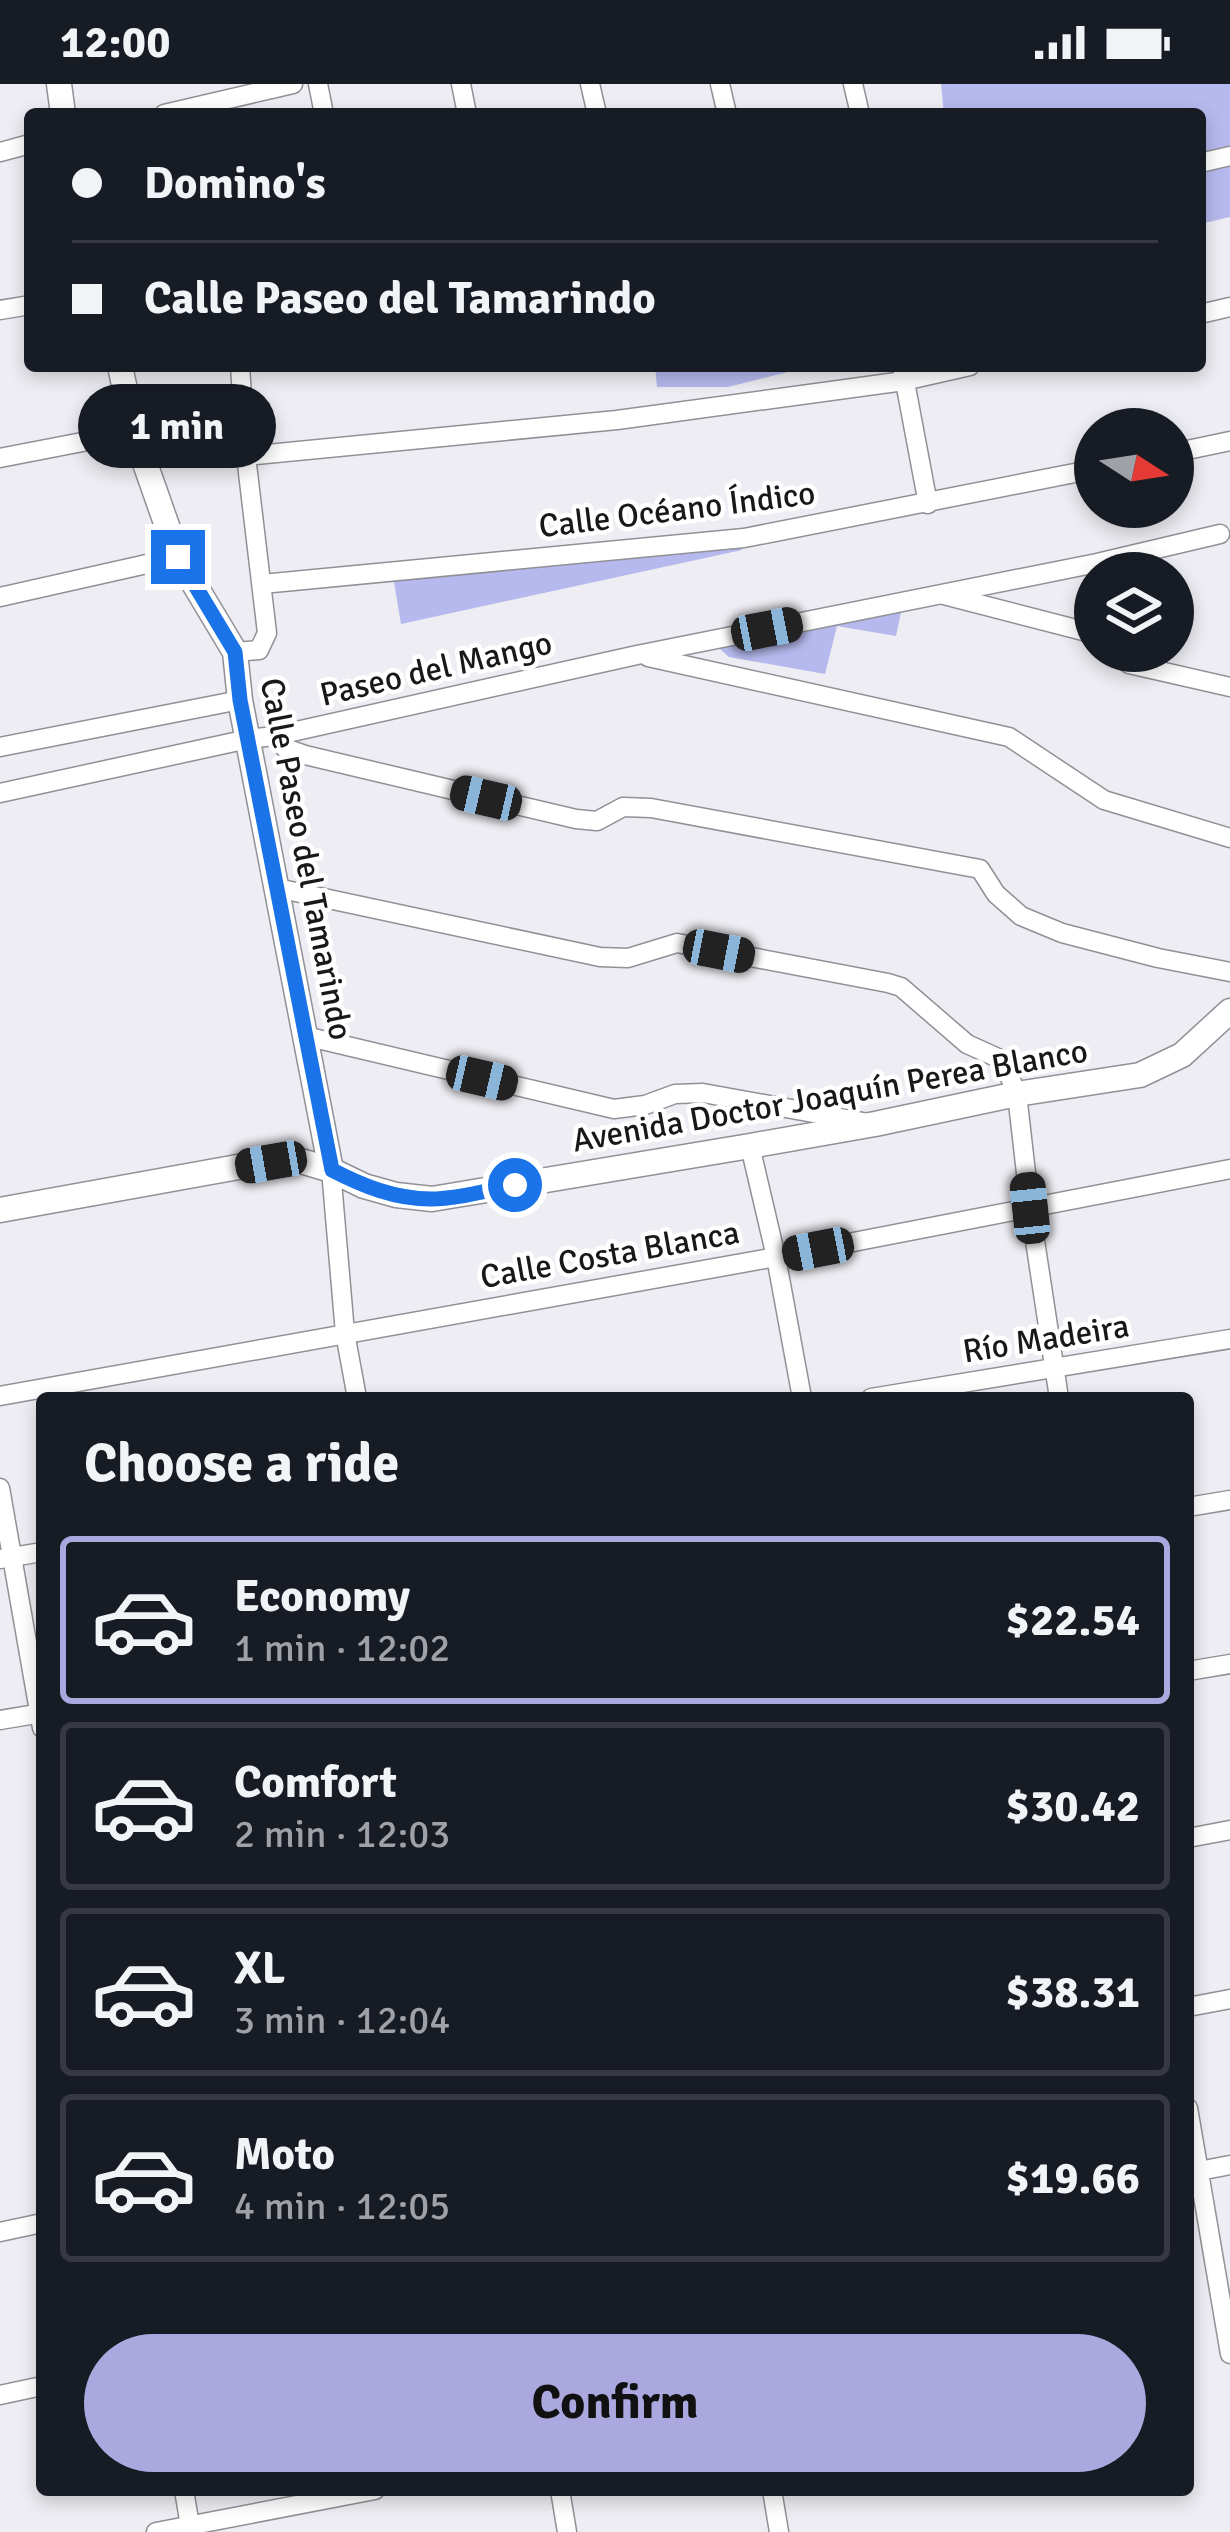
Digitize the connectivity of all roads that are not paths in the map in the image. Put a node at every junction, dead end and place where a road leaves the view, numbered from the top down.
1 (293, 84) edge
2 (208, 108) edge
3 (121, 372) edge
4 (240, 372) edge
5 (903, 374) edge
6 (134, 432) junction
7 (1230, 441) edge
8 (1194, 449) edge
9 (246, 456) junction
10 (0, 458) edge
11 (1074, 473) edge
12 (928, 504) junction
13 (1220, 534) dead end
14 (1155, 552) edge
15 (178, 557) junction
16 (1074, 572) edge
17 (262, 584) junction
18 (940, 594) junction
19 (0, 597) edge
20 (1074, 629) edge
21 (235, 652) junction
22 (637, 655) junction
23 (1164, 672) edge
24 (1230, 687) edge
25 (240, 700) junction
26 (274, 736) junction
27 (248, 739) junction
28 (0, 747) edge
29 (0, 793) edge
30 (1230, 838) edge
31 (277, 888) junction
32 (1230, 973) edge
33 (1230, 1011) edge
34 (305, 1036) junction
35 (1017, 1094) junction
36 (875, 1124) junction
37 (750, 1146) junction
38 (1230, 1169) edge
39 (332, 1170) junction
40 (1030, 1208) junction
41 (0, 1210) edge
42 (776, 1257) junction
43 (345, 1333) junction
44 (1230, 1339) edge
45 (1054, 1369) junction
46 (356, 1392) edge
47 (801, 1392) edge
48 (909, 1392) edge
49 (1058, 1392) edge
50 (0, 1396) edge
51 (0, 1488) edge
52 (1230, 1500) edge
53 (1194, 1506) edge
54 (36, 1553) edge
55 (6, 1558) edge
56 (1230, 1664) edge
57 (1194, 1670) edge
58 (36, 1695) edge
59 (36, 1718) edge
60 (0, 1720) edge
61 (1230, 1830) edge
62 (1194, 1837) edge
63 (1230, 1999) edge
64 (1194, 2006) edge
65 (1230, 2165) edge
66 (1194, 2172) edge
67 (1194, 2177) edge
68 (36, 2224) edge
69 (0, 2232) edge
70 (1228, 2332) edge
71 (1230, 2354) edge
72 (36, 2387) edge
73 (0, 2395) edge
74 (185, 2496) edge
75 (346, 2496) edge
76 (561, 2496) edge
77 (773, 2496) edge
78 (191, 2528) edge
79 (156, 2532) edge
80 (567, 2532) edge
81 (779, 2532) edge

1 - 2 street
3 - 6 main road, Calle Paseo del Tamarindo
4 - 9 street
5 - 9 street
5 - 12 street
6 - 10 street
6 - 15 main road, Calle Paseo del Tamarindo
7 - 8 street
9 - 17 street
11 - 12 street, Calle Océano Índico
12 - 17 street, Calle Océano Índico
13 - 14 street, Paseo del Mango
15 - 19 street
15 - 21 main road, Calle Paseo del Tamarindo
16 - 18 street, Paseo del Mango
17 - 21 street
18 - 20 street
18 - 22 street, Paseo del Mango
21 - 25 main road, Calle Paseo del Tamarindo
22 - 26 street, Paseo del Mango
22 - 30 street
23 - 24 street
25 - 27 main road, Calle Paseo del Tamarindo
25 - 28 street
26 - 27 street, Paseo del Mango
26 - 32 street
27 - 29 street, Paseo del Mango
27 - 31 main road, Calle Paseo del Tamarindo
31 - 34 main road, Calle Paseo del Tamarindo
31 - 35 street
33 - 35 main road, Avenida Doctor Joaquín Perea Blanco
34 - 36 street
34 - 39 main road, Calle Paseo del Tamarindo
35 - 36 main road, Avenida Doctor Joaquín Perea Blanco
35 - 40 street
36 - 37 main road, Avenida Doctor Joaquín Perea Blanco
37 - 39 main road, Avenida Doctor Joaquín Perea Blanco
37 - 42 street
38 - 40 street, Calle Costa Blanca
39 - 41 main road, Avenida Doctor Joaquín Perea Blanco
39 - 43 street
40 - 42 street, Calle Costa Blanca
40 - 45 street
42 - 43 street, Calle Costa Blanca
42 - 47 street
43 - 46 street
43 - 50 street, Calle Costa Blanca
44 - 45 street, Río Madeira
45 - 48 street, Río Madeira
45 - 49 street
51 - 55 street
52 - 53 street
54 - 55 street
55 - 58 street
56 - 57 street
59 - 60 street
61 - 62 street
63 - 64 street
65 - 66 street
67 - 70 street
68 - 69 street
70 - 71 street
72 - 73 street
74 - 78 street
75 - 78 street
76 - 80 street
77 - 81 street
78 - 79 street

